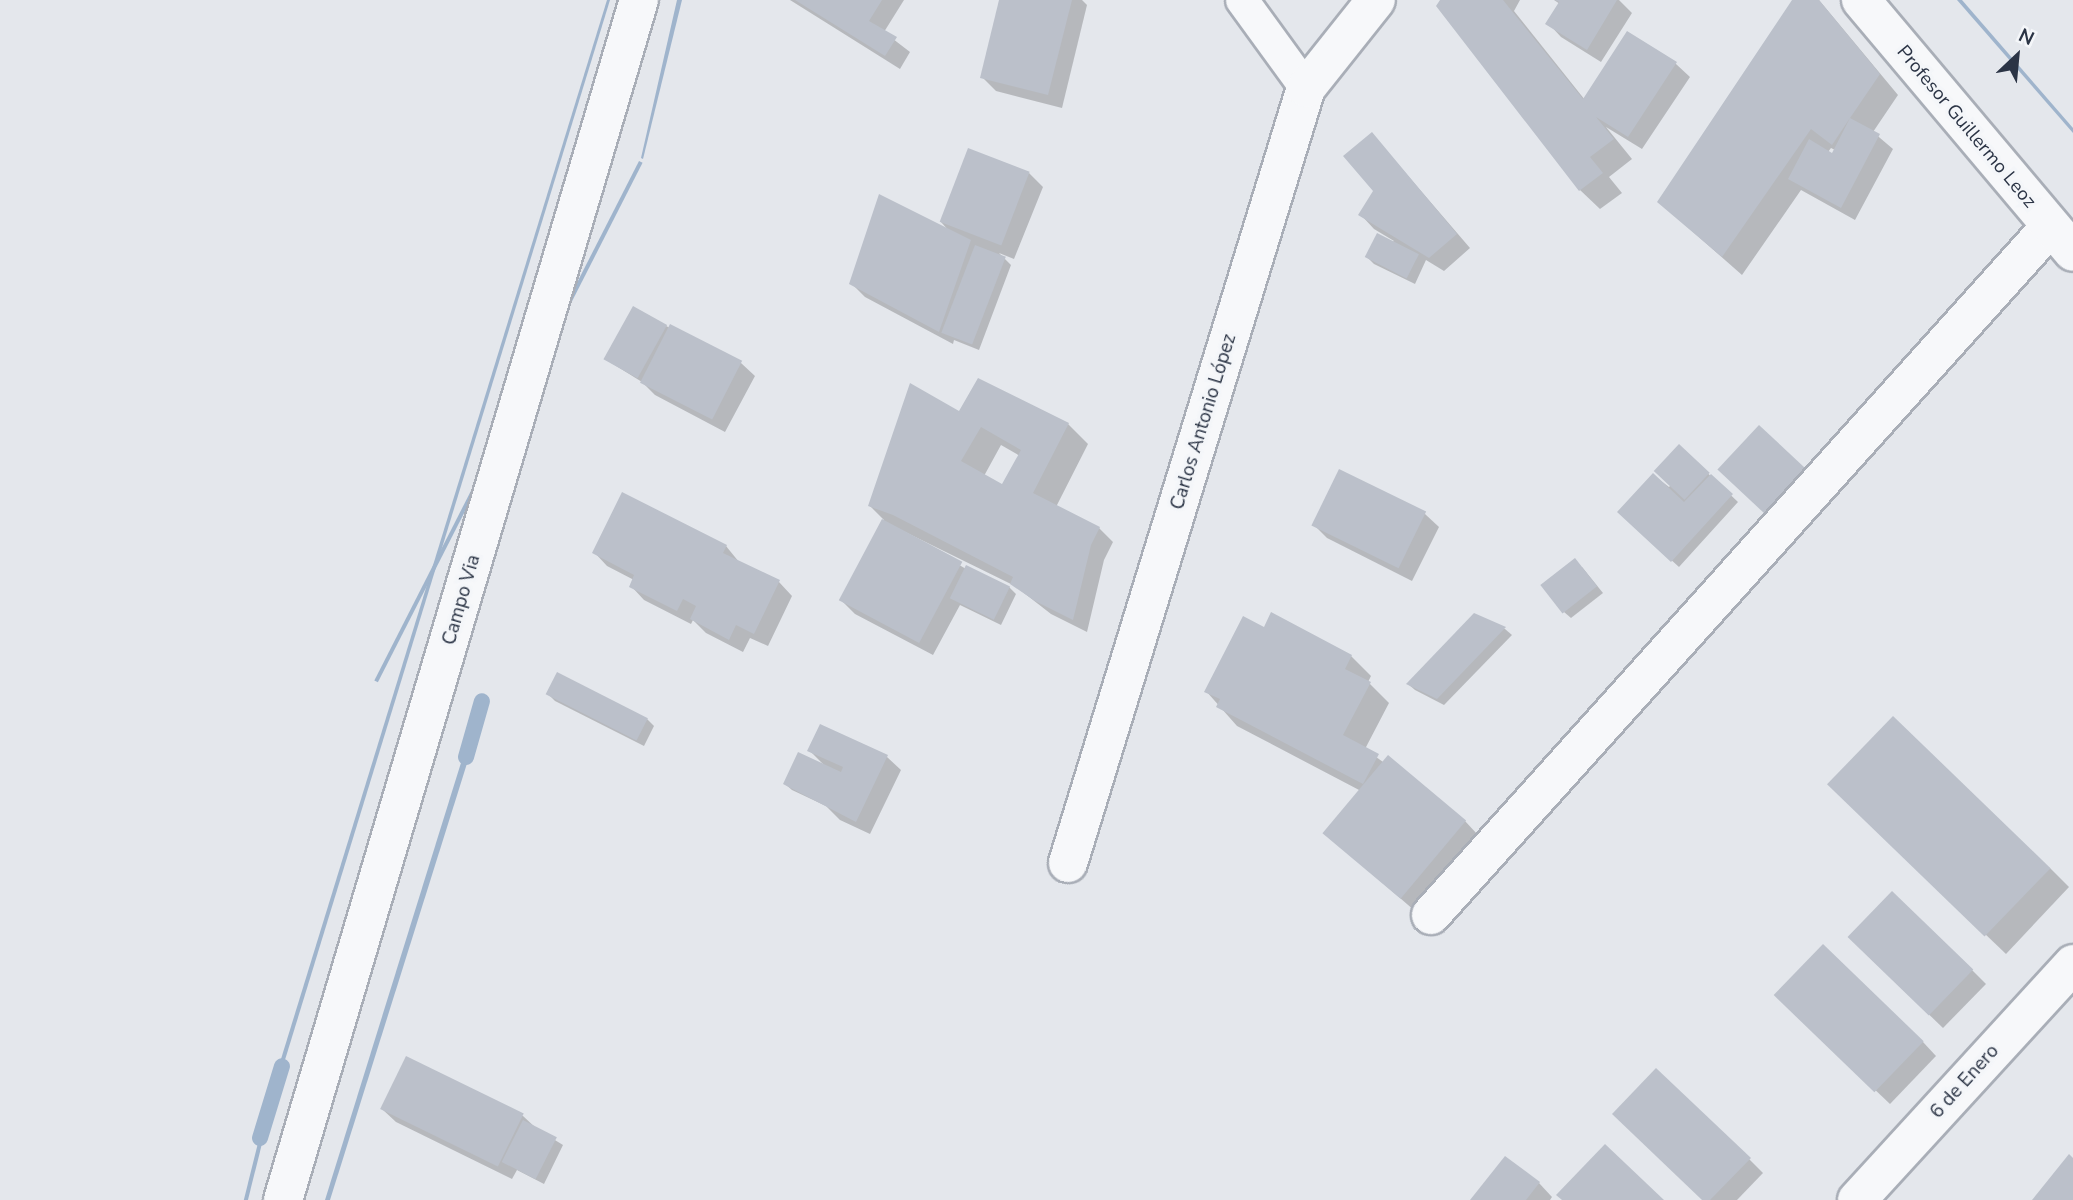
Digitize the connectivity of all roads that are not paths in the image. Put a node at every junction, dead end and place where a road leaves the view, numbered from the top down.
1 (639, 0) edge
2 (1242, 0) edge
3 (1377, 0) edge
4 (1861, 0) edge
5 (1306, 88) junction
6 (2061, 240) edge
7 (1068, 863) dead end
8 (1431, 915) dead end
9 (2073, 964) edge
10 (284, 1200) edge
11 (1857, 1200) edge

1 - 10 street, Campo Via
2 - 5 lane
3 - 5 street, Carlos Antonio López
4 - 6 street, Profesor Guillermo Leoz
5 - 7 street, Carlos Antonio López
6 - 8 street
9 - 11 street, 6 de Enero

